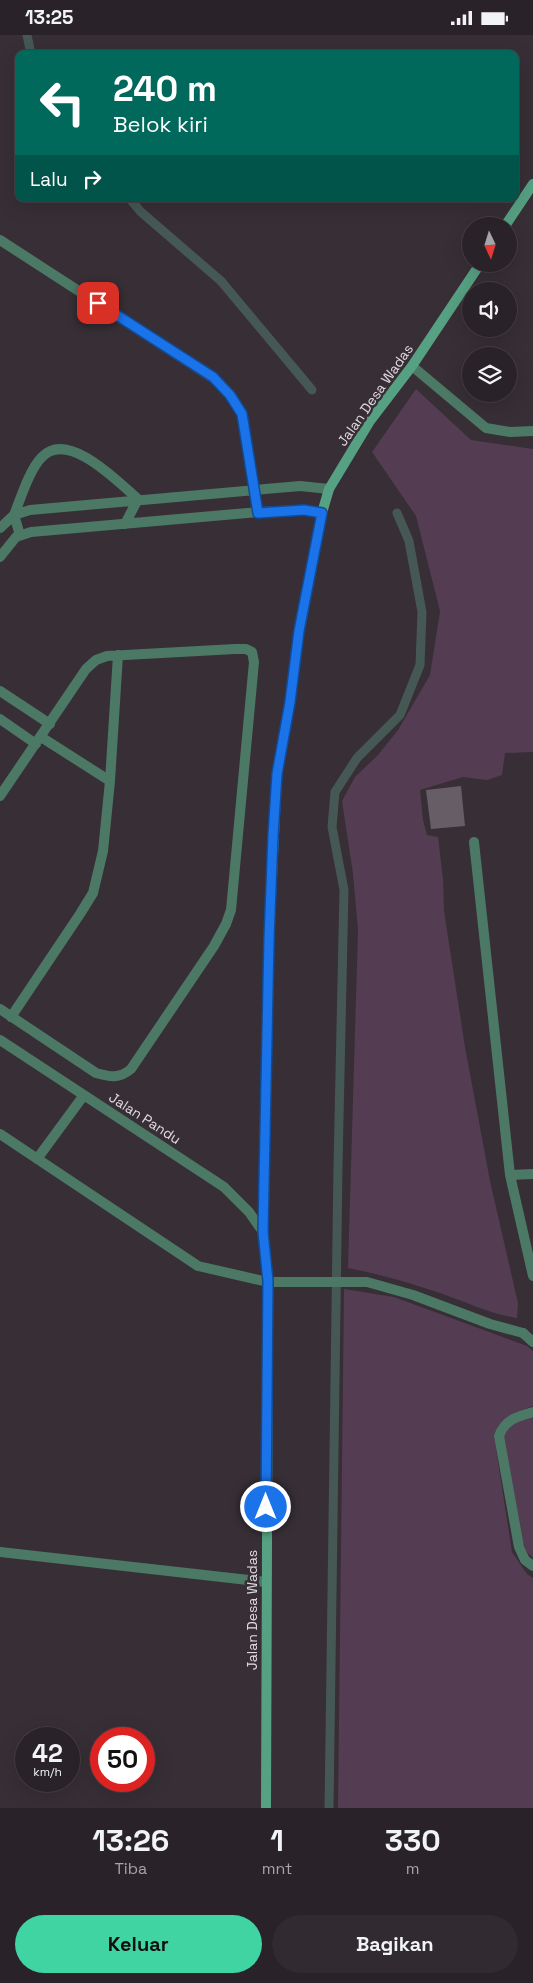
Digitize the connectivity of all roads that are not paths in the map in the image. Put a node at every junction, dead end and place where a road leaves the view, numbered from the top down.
1 (533, 184) edge
2 (511, 217) edge
3 (0, 240) edge
4 (474, 273) edge
5 (412, 366) junction
6 (533, 431) edge
7 (256, 489) junction
8 (329, 489) junction
9 (138, 499) junction
10 (258, 513) junction
11 (322, 513) junction
12 (14, 515) junction
13 (124, 524) junction
14 (0, 528) edge
15 (20, 535) junction
16 (1, 553) edge
17 (118, 655) junction
18 (0, 691) edge
19 (0, 719) edge
20 (50, 724) junction
21 (39, 740) junction
22 (110, 781) junction
23 (0, 796) edge
24 (474, 842) dead end
25 (0, 1009) edge
26 (11, 1017) junction
27 (0, 1040) edge
28 (84, 1095) junction
29 (0, 1134) edge
30 (37, 1159) junction
31 (533, 1174) edge
32 (510, 1175) junction
33 (263, 1232) junction
34 (533, 1276) edge
35 (268, 1281) junction
36 (533, 1342) edge
37 (533, 1412) edge
38 (0, 1552) edge
39 (533, 1566) edge
40 (266, 1582) junction
41 (266, 1808) edge

1 - 2 main road
3 - 7 street
4 - 5 main road, Jalan Desa Wadas
5 - 6 street
5 - 8 main road, Jalan Desa Wadas
7 - 8 street
7 - 9 street
7 - 10 street
8 - 11 main road, Jalan Desa Wadas
9 - 12 street
9 - 12 street
9 - 13 street
10 - 11 street
10 - 13 street
11 - 33 main road, Jalan Desa Wadas
12 - 14 street
12 - 15 street
13 - 15 street
15 - 16 street
17 - 20 street
17 - 22 street
17 - 26 street
18 - 20 street
19 - 21 street
20 - 21 street
21 - 22 street
21 - 23 street
22 - 26 street
24 - 32 street
25 - 26 street
27 - 28 street, Jalan Pandu
28 - 30 street
28 - 33 street, Jalan Pandu
29 - 30 street
30 - 35 street
31 - 32 street
32 - 34 street
33 - 35 main road, Jalan Desa Wadas
35 - 36 street
35 - 40 main road, Jalan Desa Wadas
37 - 39 street
38 - 40 street
40 - 41 main road, Jalan Desa Wadas

